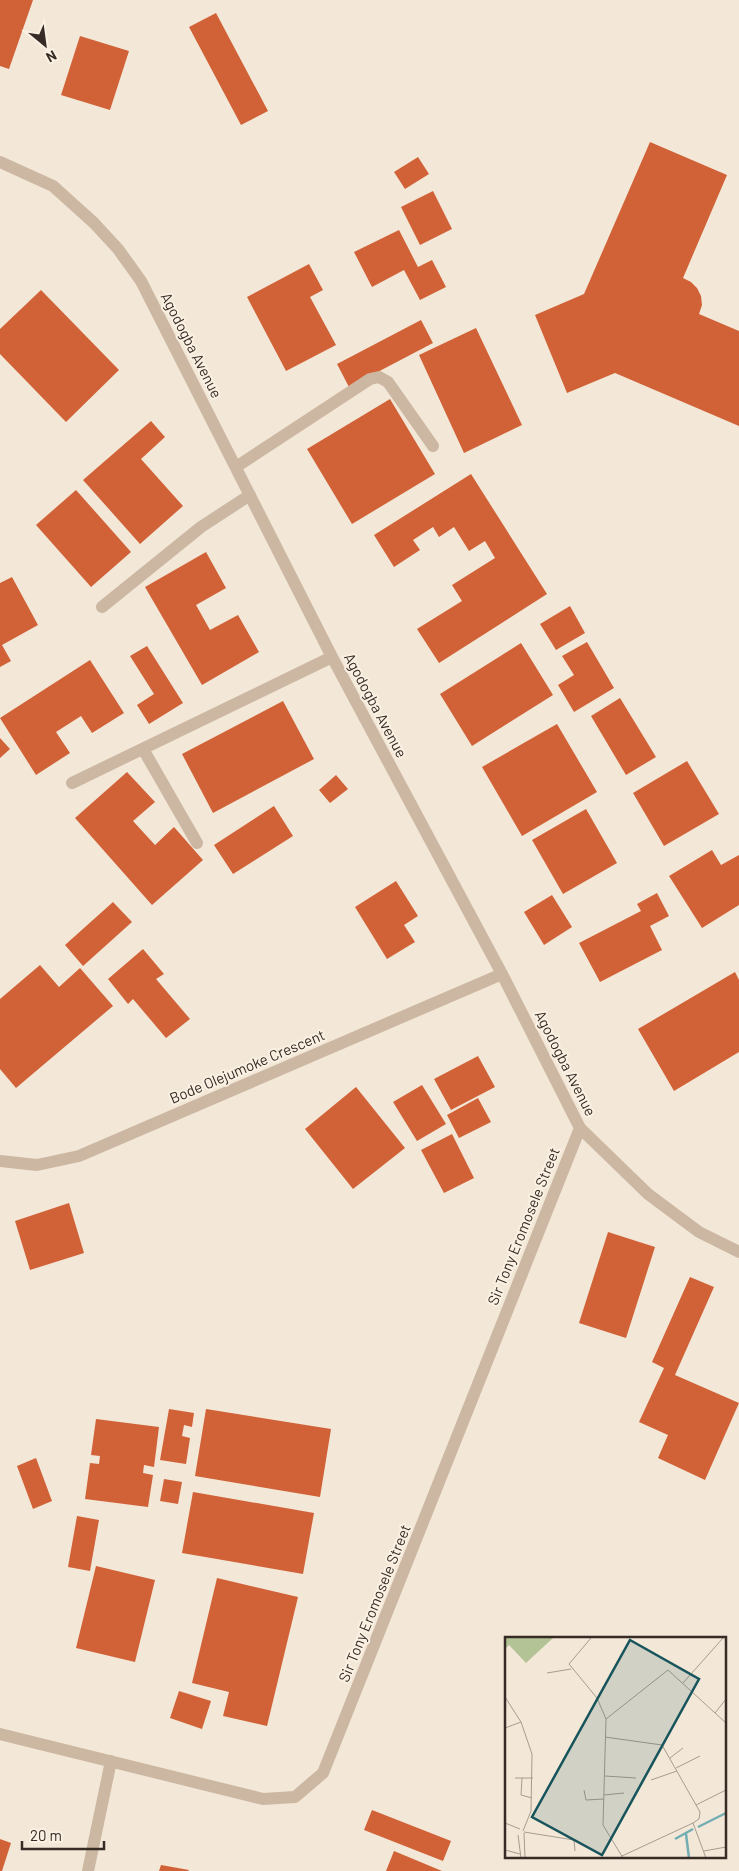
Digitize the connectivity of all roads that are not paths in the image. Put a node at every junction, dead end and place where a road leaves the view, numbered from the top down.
1 (0, 162) edge
2 (433, 446) dead end
3 (236, 468) junction
4 (250, 495) junction
5 (102, 608) dead end
6 (332, 657) junction
7 (143, 749) junction
8 (72, 783) dead end
9 (196, 843) dead end
10 (502, 974) junction
11 (580, 1128) junction
12 (0, 1161) edge
13 (739, 1252) edge
14 (0, 1734) edge
15 (112, 1761) junction
16 (88, 1871) edge

1 - 3 street, Agodogba Avenue
2 - 3 street
3 - 4 street, Agodogba Avenue
4 - 5 street
4 - 6 street, Agodogba Avenue
6 - 7 street
6 - 10 street, Agodogba Avenue
7 - 8 street
7 - 9 street
10 - 11 street, Agodogba Avenue
10 - 12 street, Bode Olejumoke Crescent
11 - 13 street, Agodogba Avenue
11 - 15 street, Sir Tony Eromosele Street
14 - 15 street, Sir Tony Eromosele Street
15 - 16 street

